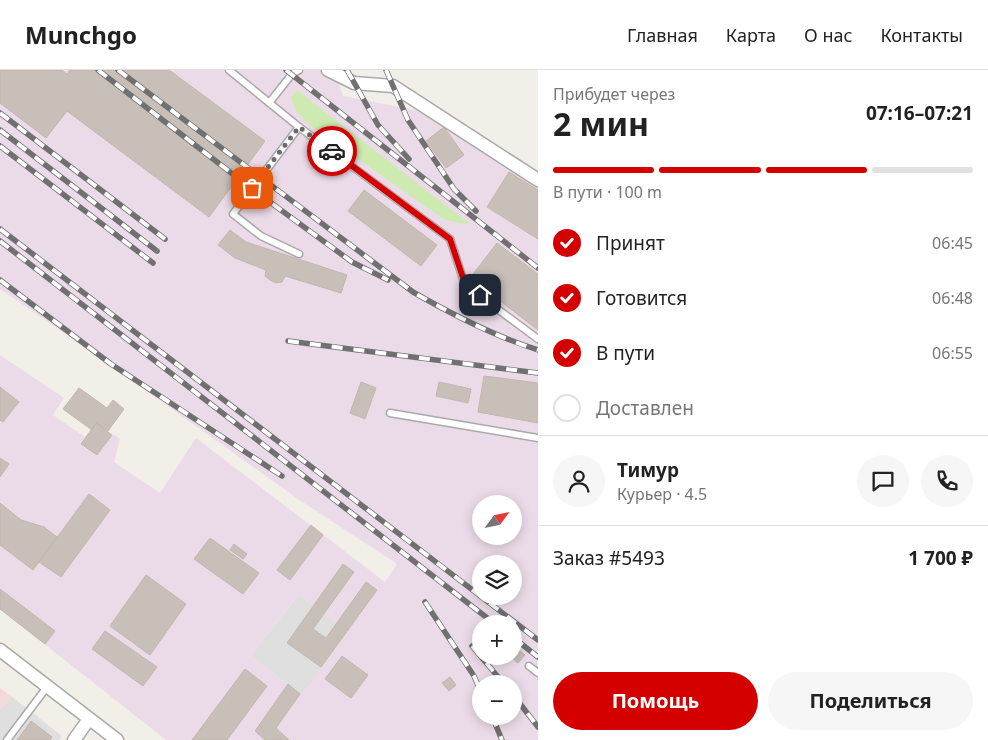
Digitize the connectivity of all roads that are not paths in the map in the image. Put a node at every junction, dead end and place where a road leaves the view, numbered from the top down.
1 (229, 70) edge
2 (299, 70) edge
3 (328, 70) edge
4 (269, 103) junction
5 (299, 127) junction
6 (538, 180) edge
7 (299, 254) dead end
8 (538, 339) edge
9 (390, 413) dead end
10 (538, 438) edge
11 (0, 650) edge
12 (529, 666) dead end
13 (538, 673) edge
14 (47, 687) junction
15 (89, 719) junction
16 (7, 740) edge
17 (74, 740) edge
18 (117, 740) edge

1 - 4 lane
2 - 4 lane
3 - 6 street
4 - 5 lane
5 - 7 lane
5 - 8 lane
9 - 10 lane
11 - 14 street
12 - 13 lane
14 - 15 street
14 - 16 lane
15 - 17 street
15 - 18 street

